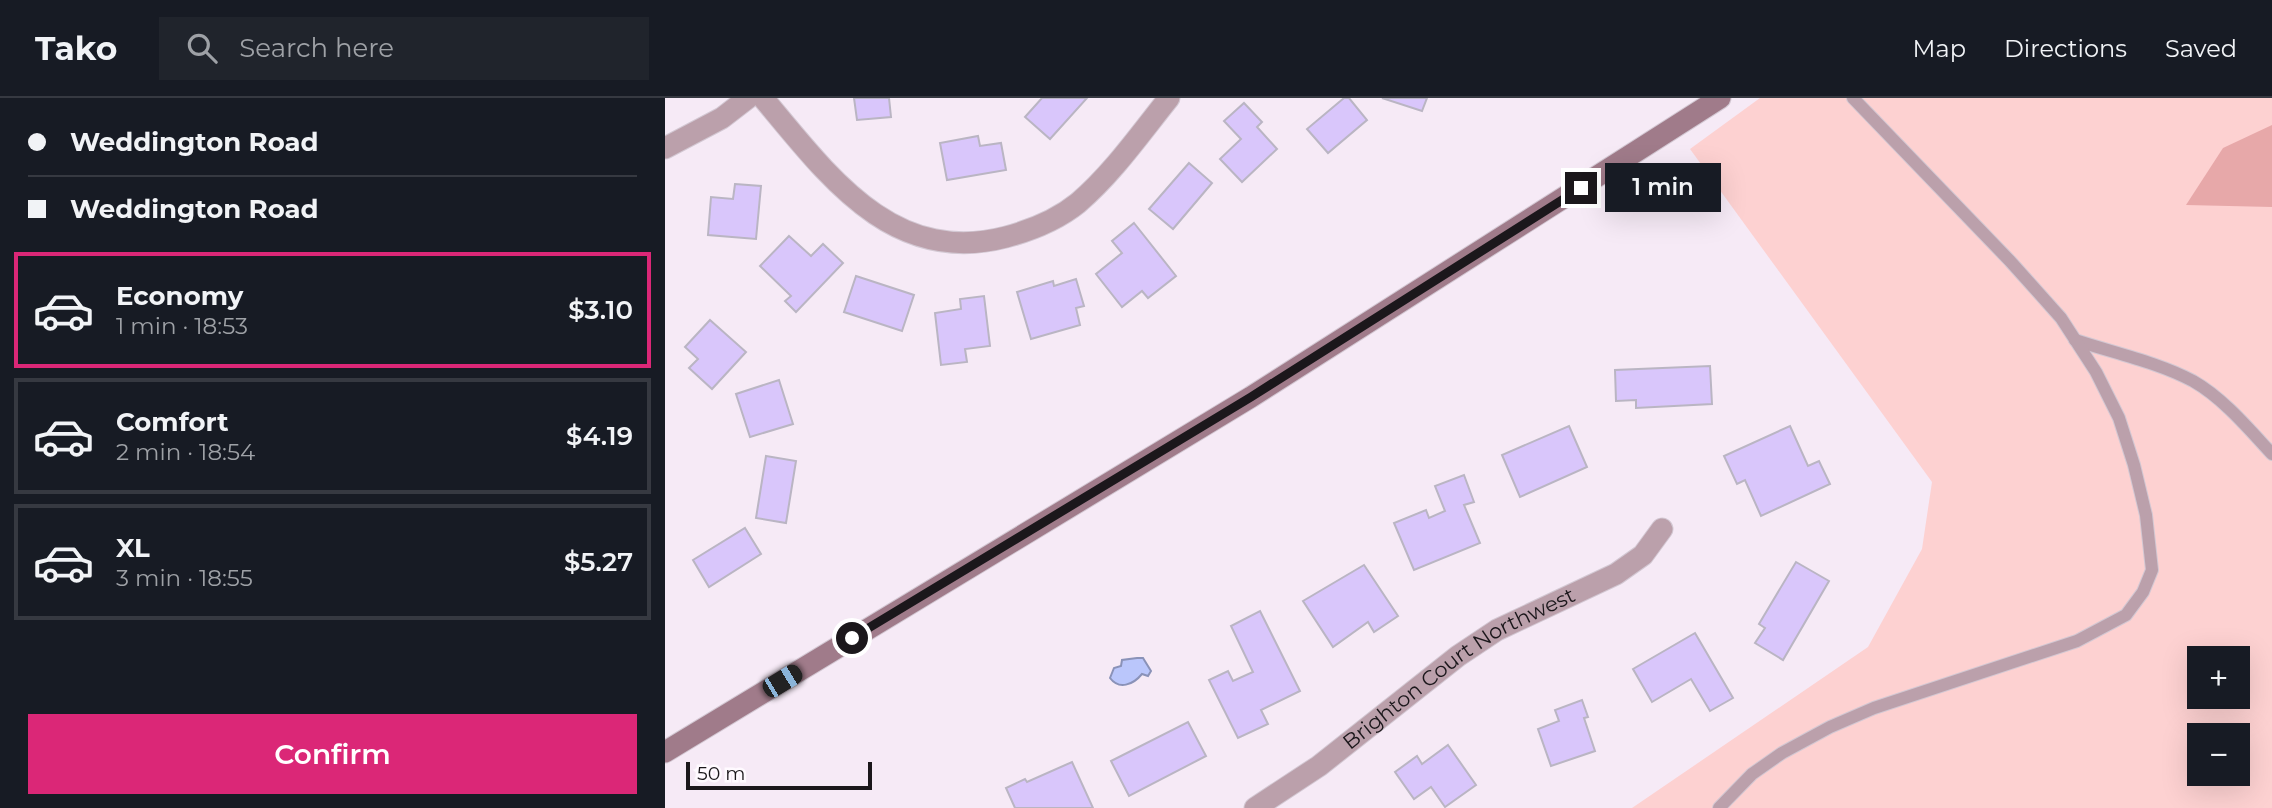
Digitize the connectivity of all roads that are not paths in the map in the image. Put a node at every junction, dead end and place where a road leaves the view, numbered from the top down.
1 (748, 98) edge
2 (763, 98) edge
3 (1169, 98) edge
4 (1720, 98) edge
5 (1853, 98) edge
6 (665, 148) edge
7 (2075, 340) junction
8 (2272, 454) edge
9 (1662, 530) dead end
10 (665, 752) edge
11 (1255, 808) edge
12 (1719, 808) edge

1 - 6 street
2 - 3 street
4 - 10 main road
5 - 7 lane
7 - 8 lane
7 - 12 lane
9 - 11 street, Brighton Court Northwest

